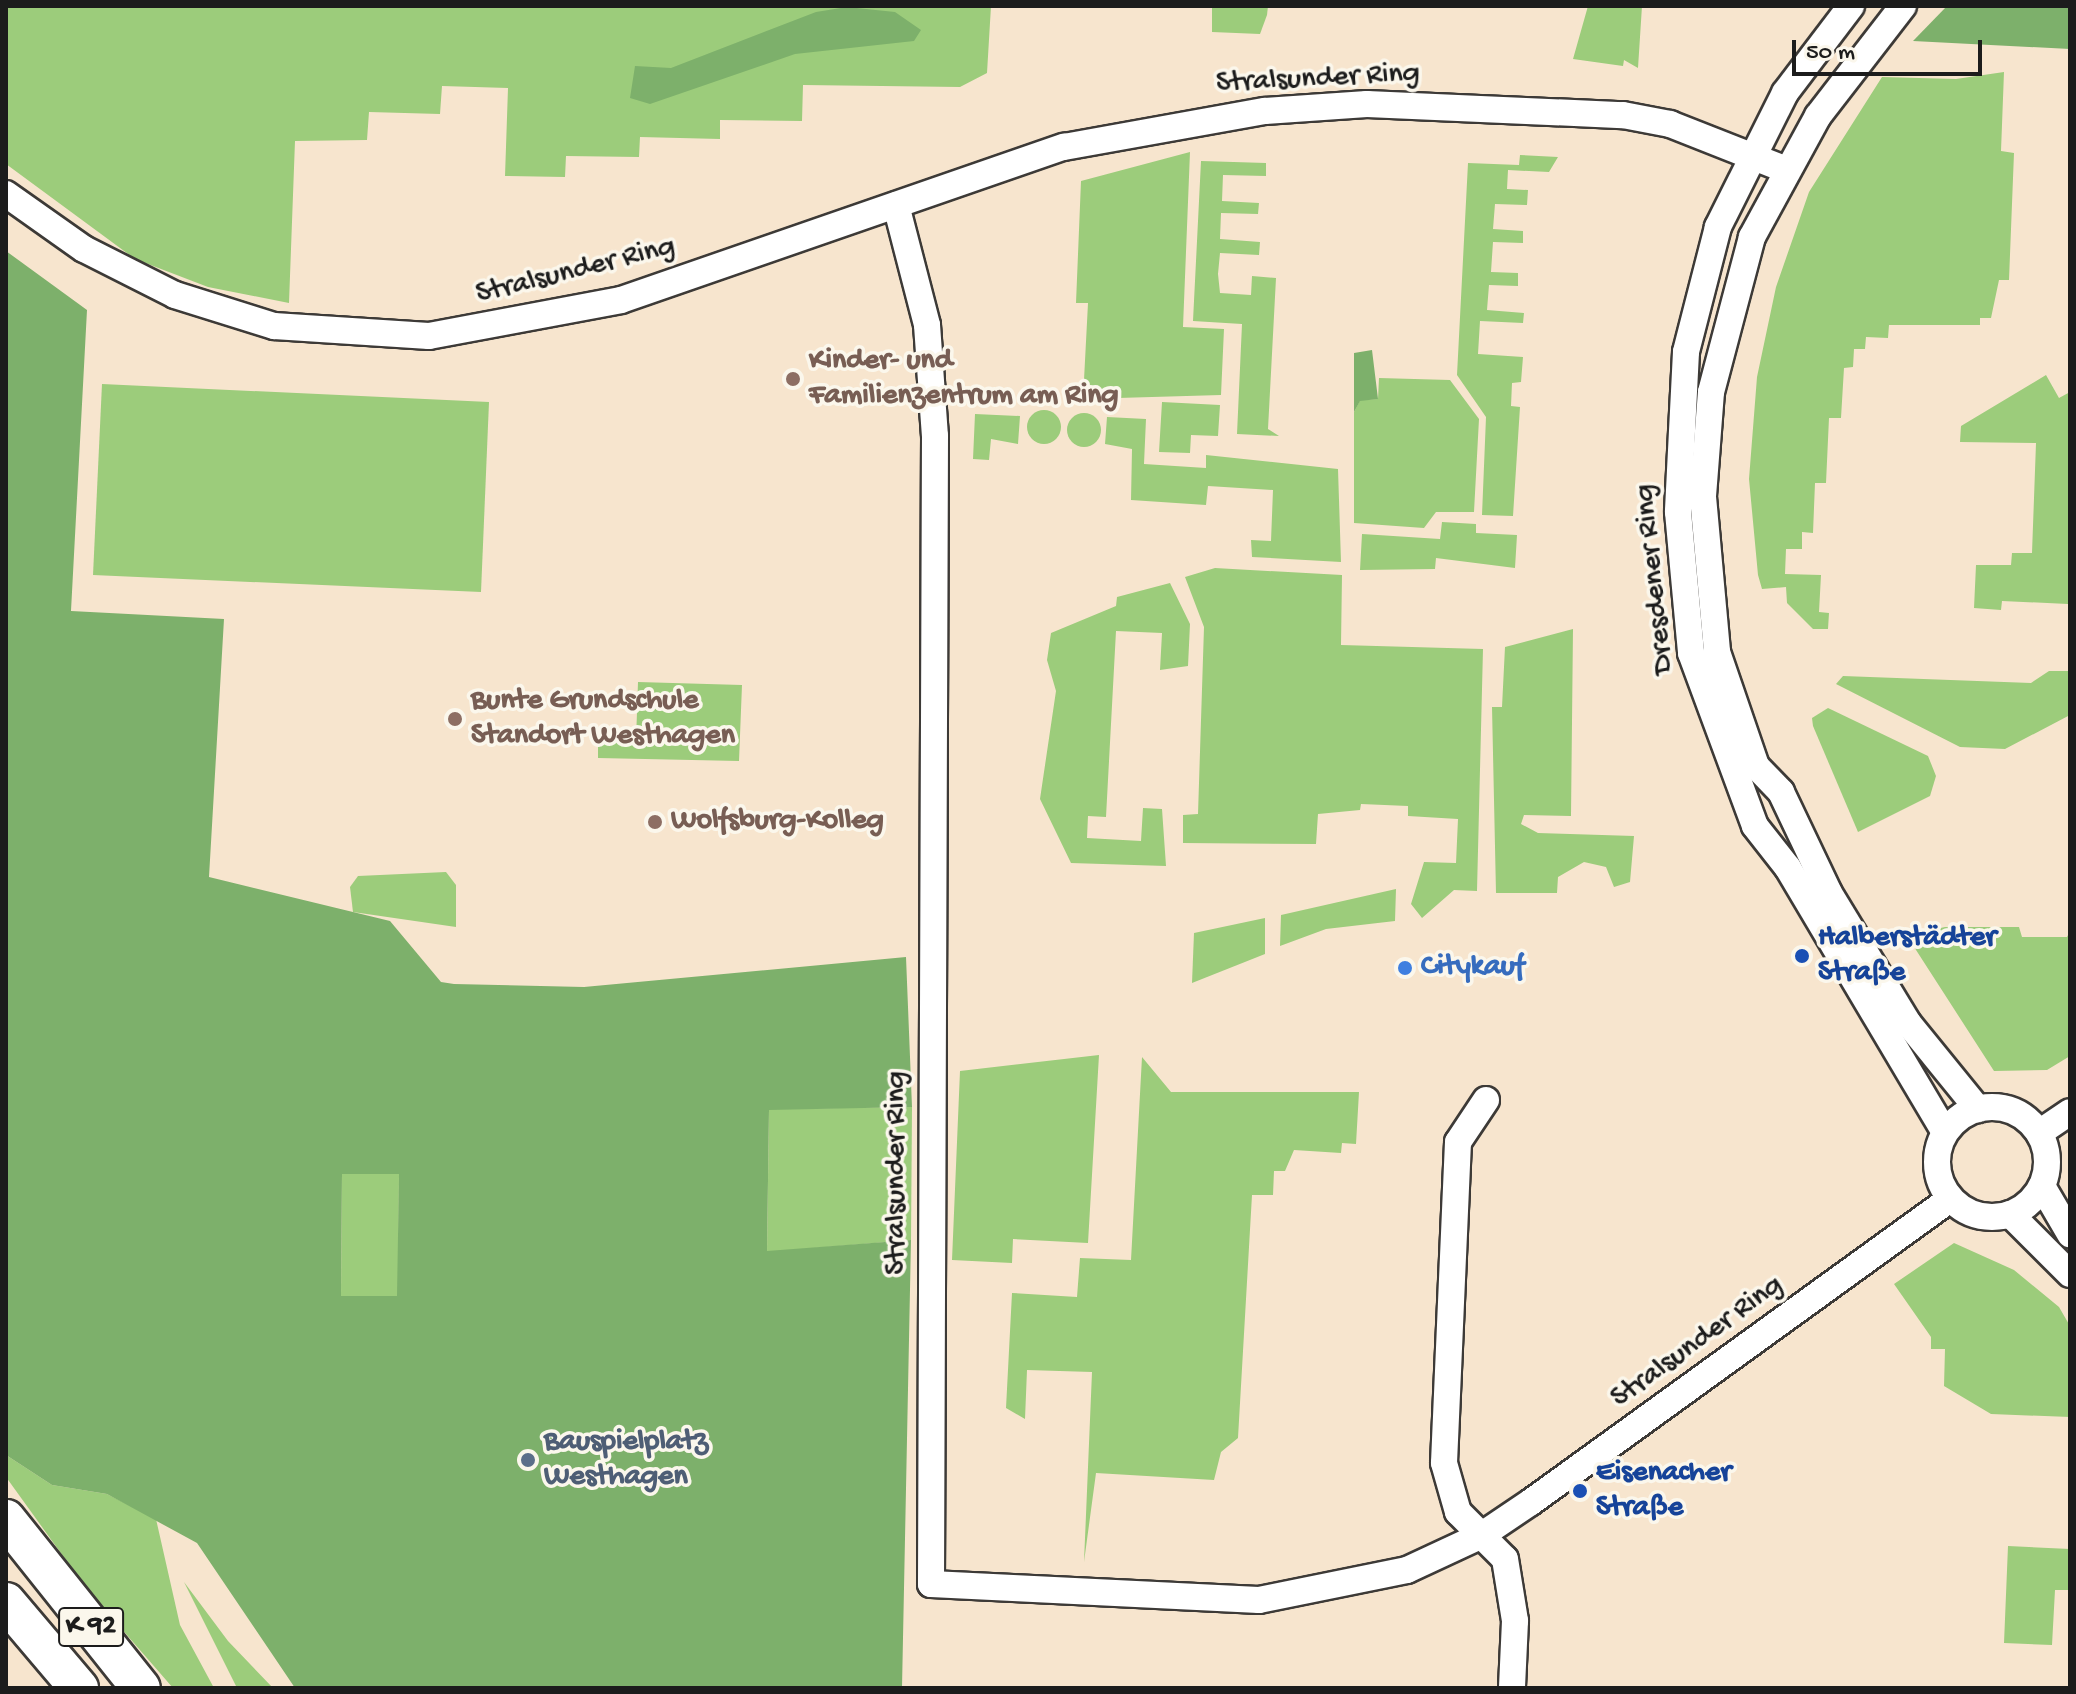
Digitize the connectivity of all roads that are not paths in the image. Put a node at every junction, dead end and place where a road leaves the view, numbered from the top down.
1 (1851, 6) edge
2 (1903, 6) edge
3 (1749, 154) junction
4 (1784, 169) junction
5 (6, 194) edge
6 (896, 205) junction
7 (1486, 1100) dead end
8 (1978, 1109) junction
9 (2070, 1112) edge
10 (1945, 1132) junction
11 (2039, 1133) junction
12 (2042, 1186) junction
13 (1950, 1199) junction
14 (2010, 1214) junction
15 (2070, 1234) edge
16 (2070, 1274) edge
17 (6, 1519) edge
18 (1482, 1535) junction
19 (6, 1602) edge
20 (79, 1688) edge
21 (141, 1688) edge
22 (1512, 1688) edge

1 - 3 street, Dresdener Ring
2 - 4 street, Dresdener Ring
3 - 4 street
3 - 6 street, Stralsunder Ring
3 - 10 street, Dresdener Ring
4 - 8 street, Dresdener Ring
5 - 6 street, Stralsunder Ring
6 - 18 street, Stralsunder Ring
7 - 18 street
8 - 10 street
8 - 11 street
9 - 11 street
10 - 13 street
11 - 12 street
12 - 14 street
12 - 15 street
13 - 14 street
13 - 18 street, Stralsunder Ring
14 - 16 street
17 - 21 highway, K 92
18 - 22 street
19 - 20 highway, K 92

